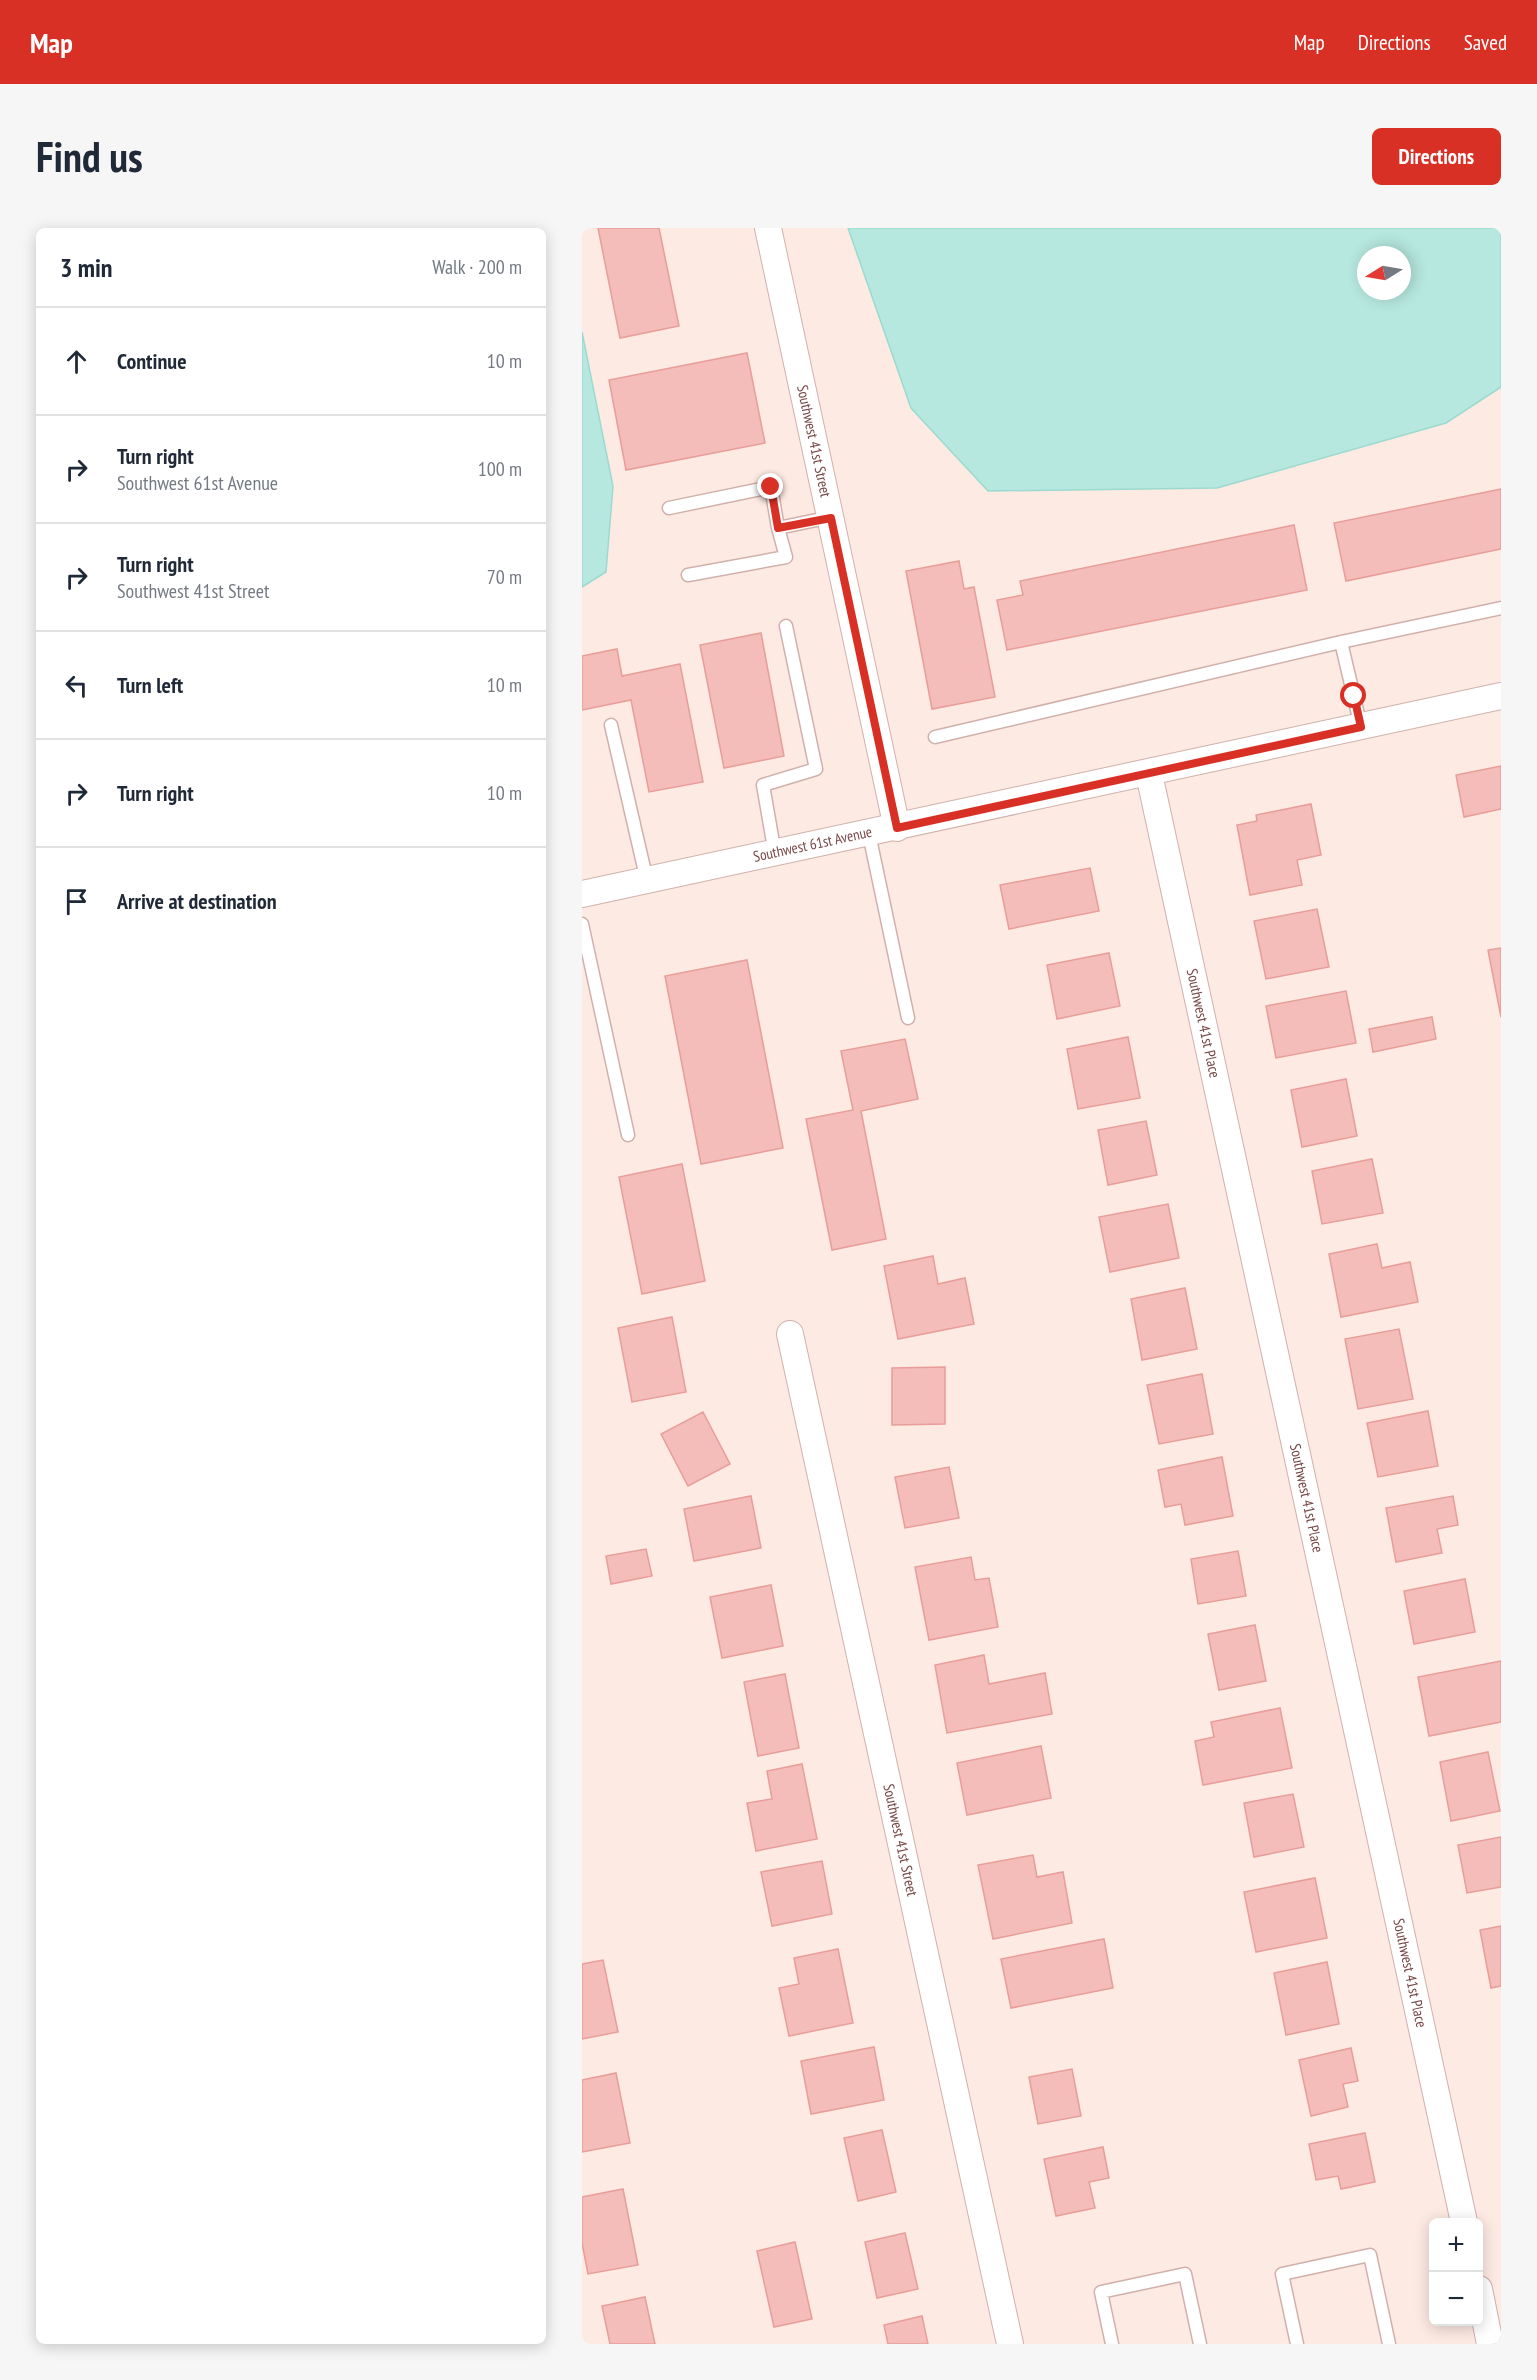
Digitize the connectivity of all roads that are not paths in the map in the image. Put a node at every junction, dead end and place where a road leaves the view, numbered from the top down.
1 (768, 228) edge
2 (669, 508) dead end
3 (831, 518) junction
4 (778, 528) junction
5 (687, 574) dead end
6 (1501, 608) edge
7 (786, 626) dead end
8 (1341, 642) junction
9 (1501, 696) edge
10 (611, 725) dead end
11 (1361, 727) junction
12 (935, 737) dead end
13 (1149, 774) junction
14 (897, 828) junction
15 (869, 834) junction
16 (775, 854) junction
17 (647, 881) junction
18 (582, 894) edge
19 (582, 924) edge
20 (908, 1018) dead end
21 (628, 1135) dead end
22 (790, 1334) dead end
23 (1463, 2218) edge
24 (1483, 2307) edge
25 (1010, 2344) edge
26 (1112, 2344) edge
27 (1200, 2344) edge
28 (1297, 2344) edge
29 (1389, 2344) edge
30 (1491, 2344) edge

1 - 3 street, Southwest 41st Street
2 - 4 lane
3 - 4 lane
3 - 14 street, Southwest 41st Street
4 - 5 lane
6 - 8 lane
7 - 16 lane
8 - 11 lane
8 - 12 lane
9 - 11 street, Southwest 61st Avenue
10 - 17 lane
11 - 13 street, Southwest 61st Avenue
13 - 14 street, Southwest 61st Avenue
13 - 23 street, Southwest 41st Place
14 - 15 street, Southwest 61st Avenue
15 - 16 street, Southwest 61st Avenue
15 - 20 lane
16 - 17 street, Southwest 61st Avenue
17 - 18 street, Southwest 61st Avenue
19 - 21 lane
22 - 25 street, Southwest 41st Street
24 - 30 street
26 - 27 lane
28 - 29 lane

